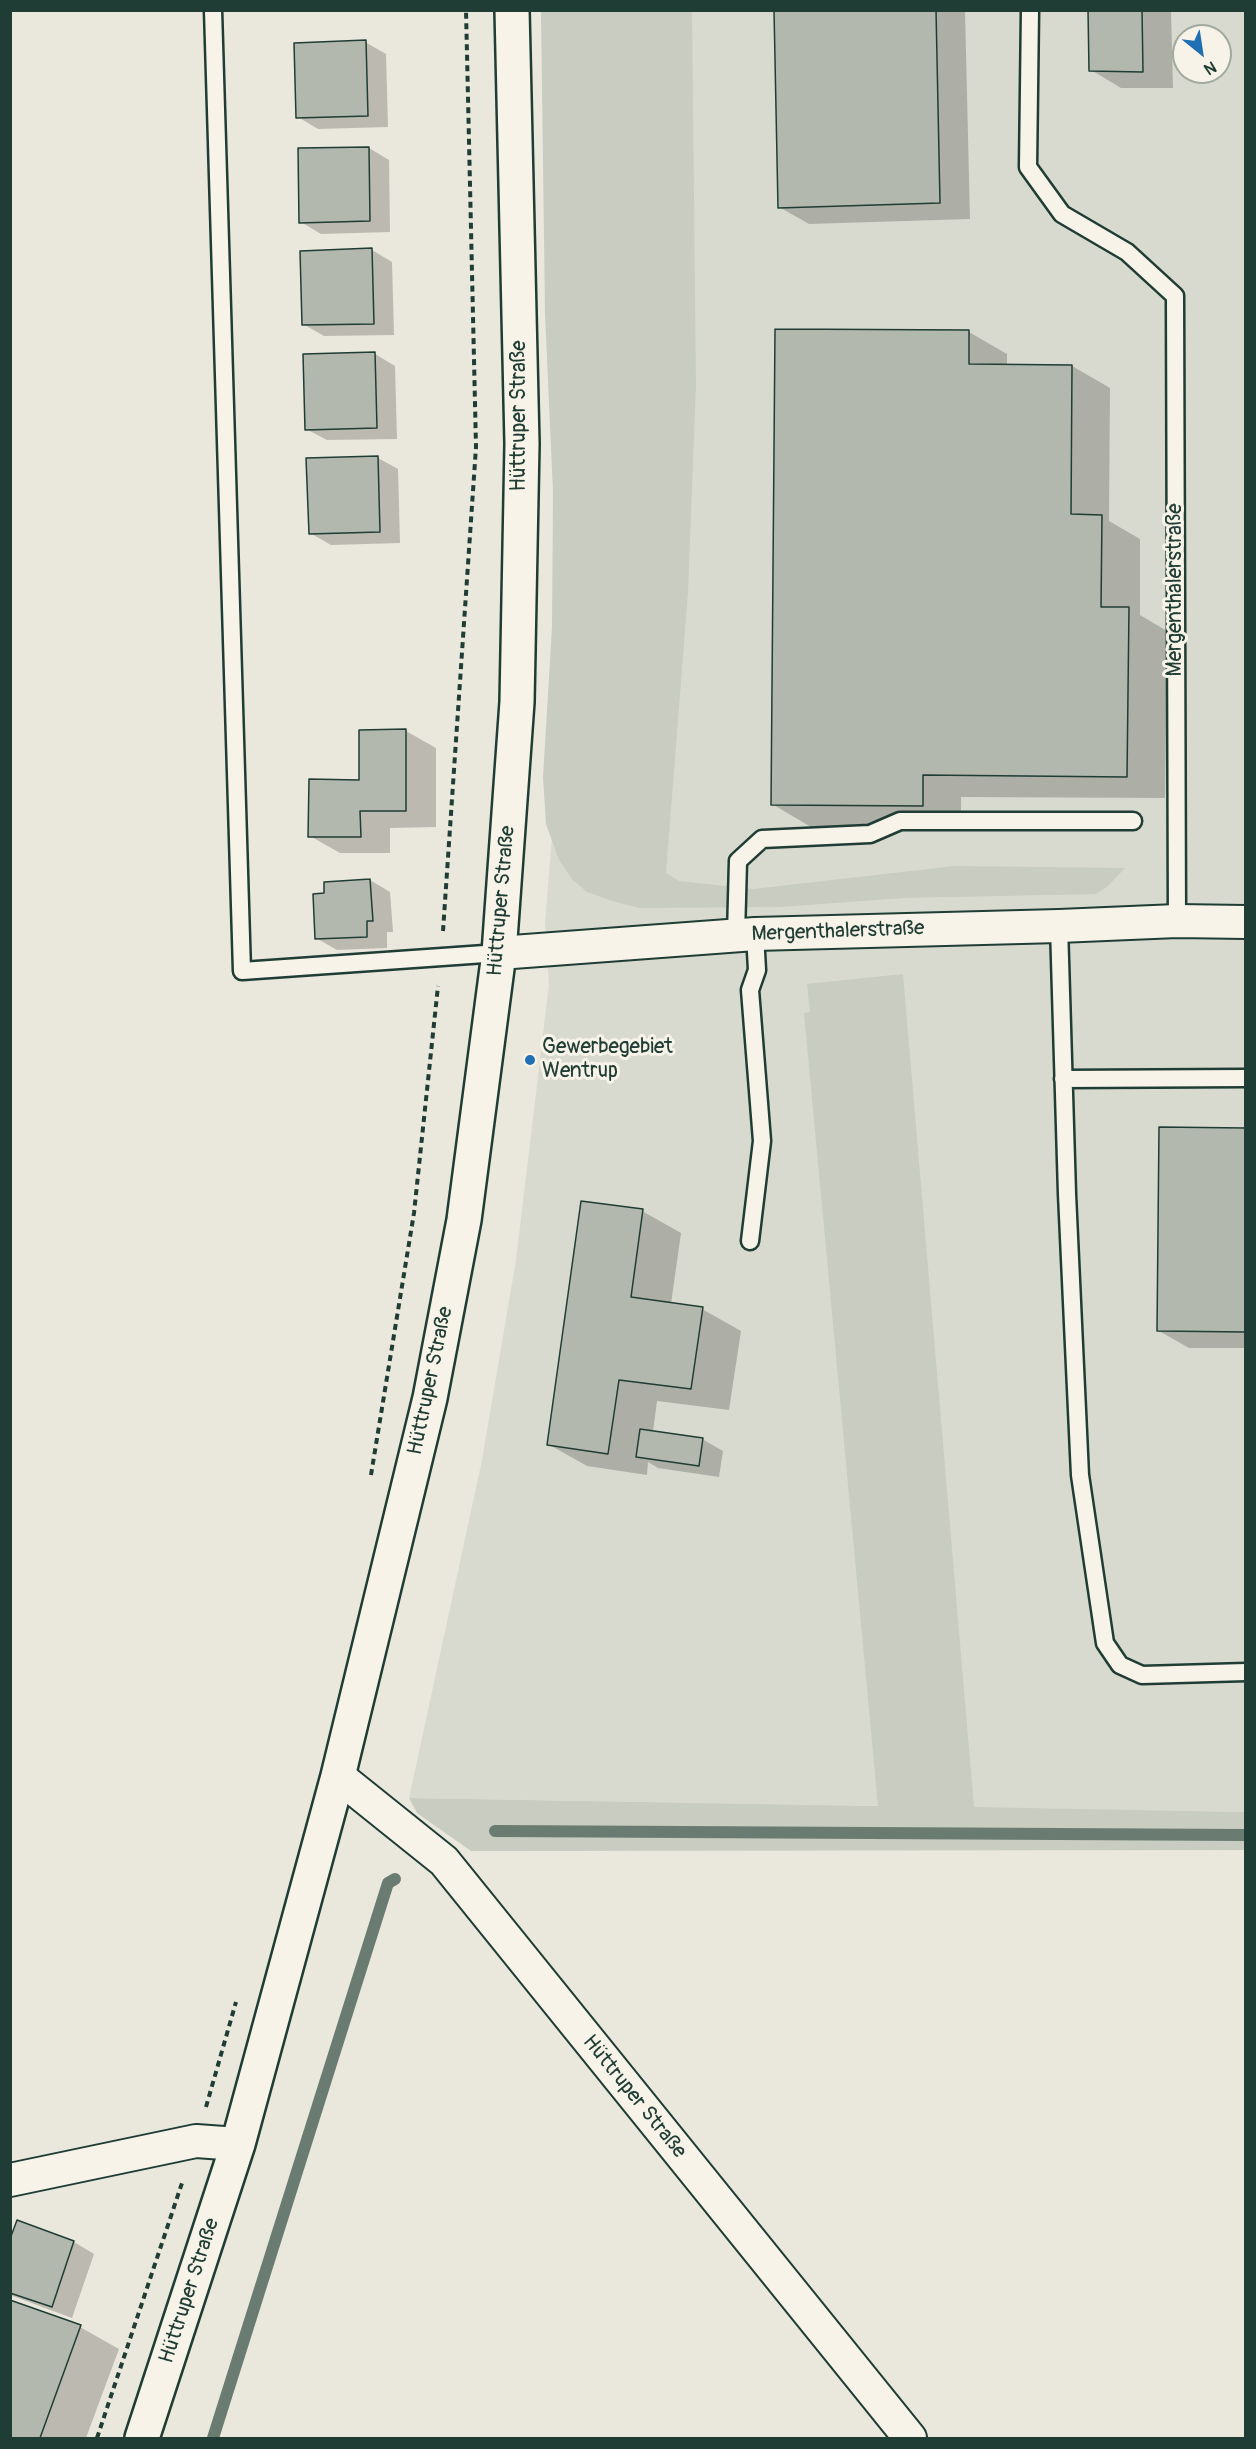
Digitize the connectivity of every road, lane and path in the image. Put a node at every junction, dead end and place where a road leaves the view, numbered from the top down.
1 (213, 10) edge
2 (466, 10) edge
3 (512, 10) edge
4 (1030, 10) edge
5 (1133, 821) dead end
6 (1177, 921) junction
7 (1245, 921) edge
8 (1059, 926) junction
9 (746, 934) junction
10 (499, 953) junction
11 (441, 956) junction
12 (1063, 1078) junction
13 (1245, 1078) edge
14 (750, 1241) dead end
15 (370, 1477) dead end
16 (1245, 1672) edge
17 (338, 1776) junction
18 (238, 1995) dead end
19 (196, 2141) junction
20 (238, 2144) junction
21 (10, 2180) edge
22 (97, 2439) edge
23 (142, 2439) edge
24 (910, 2439) edge

1 - 11 lane
2 - 11 path
3 - 10 main road, Hüttruper Straße
4 - 6 lane, Mergenthalerstraße
5 - 9 lane
6 - 7 street, Mergenthalerstraße
6 - 8 street, Mergenthalerstraße
8 - 9 street, Mergenthalerstraße
8 - 12 lane
9 - 10 street, Mergenthalerstraße
9 - 14 lane
10 - 11 lane
10 - 17 main road, Hüttruper Straße
11 - 15 path
12 - 13 lane
12 - 16 lane
17 - 20 main road, Hüttruper Straße
17 - 24 street, Hüttruper Straße
18 - 19 path
19 - 20 street
19 - 21 street
19 - 22 path
20 - 23 main road, Hüttruper Straße

